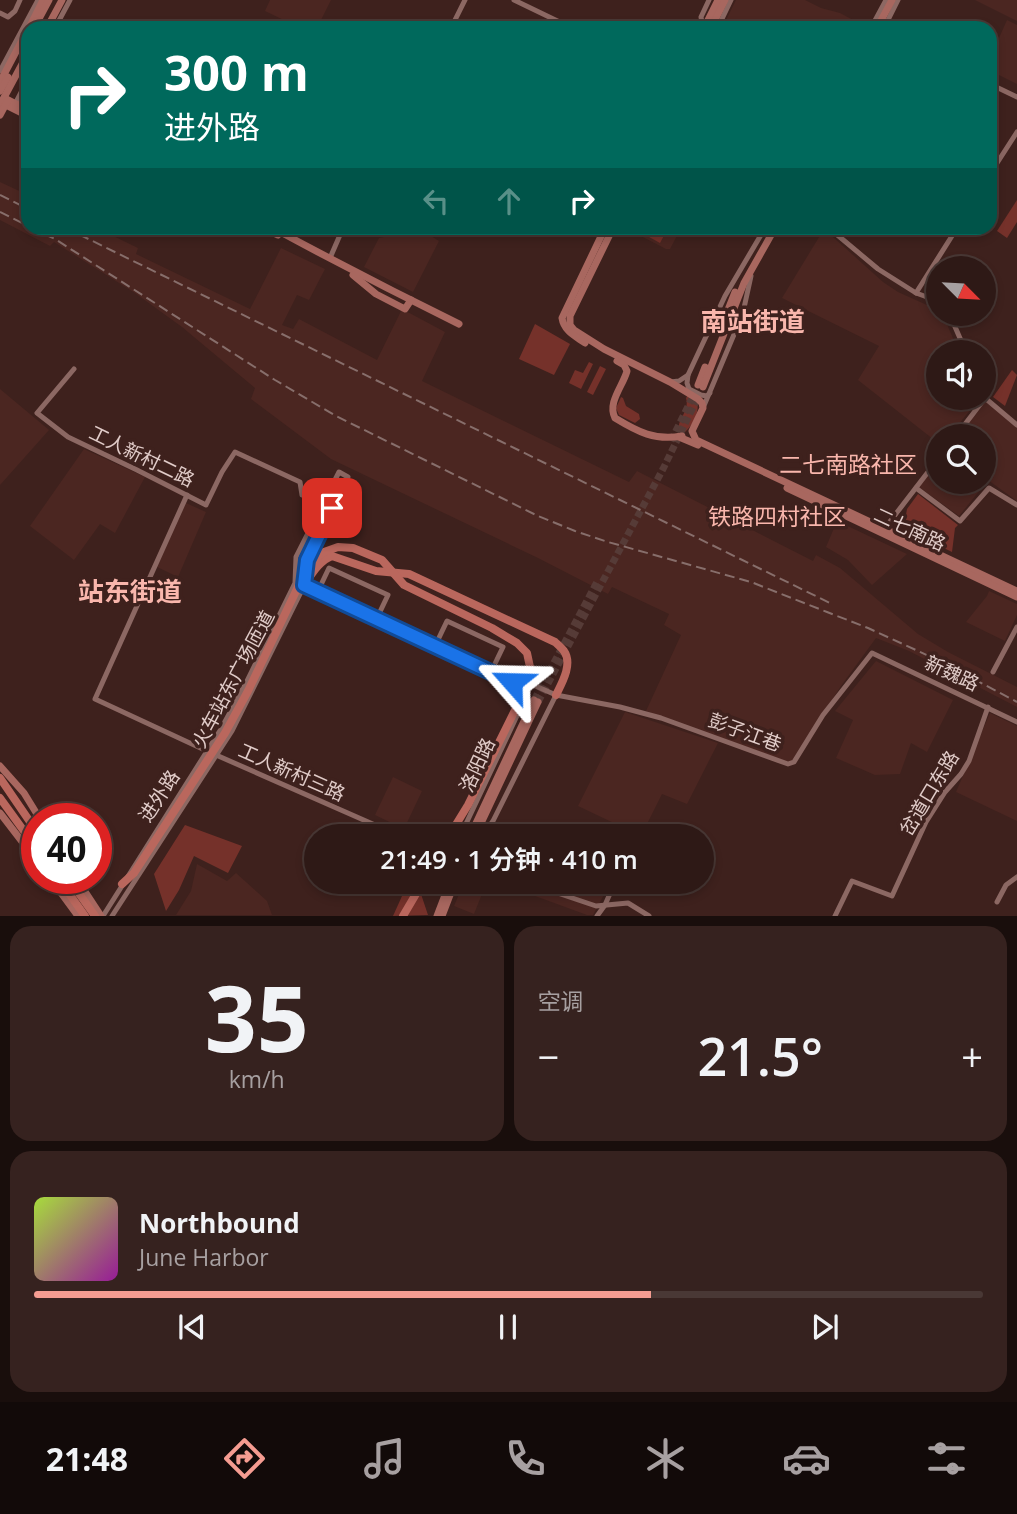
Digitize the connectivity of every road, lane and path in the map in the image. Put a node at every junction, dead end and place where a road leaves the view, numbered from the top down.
1 (20, 0) edge
2 (41, 0) edge
3 (49, 0) edge
4 (57, 0) edge
5 (62, 0) edge
6 (70, 0) edge
7 (465, 0) edge
8 (514, 0) edge
9 (709, 0) edge
10 (718, 0) edge
11 (725, 0) edge
12 (731, 0) edge
13 (886, 0) edge
14 (892, 0) edge
15 (898, 0) edge
16 (0, 13) edge
17 (29, 21) edge
18 (31, 21) edge
19 (38, 21) edge
20 (46, 21) edge
21 (51, 21) edge
22 (59, 21) edge
23 (454, 21) edge
24 (558, 21) edge
25 (702, 21) edge
26 (708, 21) edge
27 (716, 21) edge
28 (721, 21) edge
29 (875, 21) edge
30 (881, 21) edge
31 (888, 21) edge
32 (21, 35) edge
33 (21, 42) edge
34 (21, 53) edge
35 (21, 66) edge
36 (0, 71) edge
37 (21, 76) edge
38 (0, 82) edge
39 (997, 87) edge
40 (21, 92) edge
41 (0, 94) edge
42 (1017, 97) edge
43 (0, 104) edge
44 (14, 106) junction
45 (21, 108) edge
46 (21, 111) edge
47 (0, 115) edge
48 (1017, 132) edge
49 (997, 163) edge
50 (277, 235) edge
51 (286, 235) edge
52 (340, 235) edge
53 (602, 235) edge
54 (609, 235) edge
55 (761, 235) edge
56 (770, 235) edge
57 (770, 235) edge
58 (837, 235) edge
59 (953, 235) edge
60 (330, 258) junction
61 (916, 293) junction
62 (926, 297) edge
63 (411, 300) junction
64 (568, 312) junction
65 (458, 324) dead end
66 (74, 369) dead end
67 (688, 375) junction
68 (670, 382) junction
69 (700, 386) tunnel mouth
70 (710, 393) junction
71 (996, 407) edge
72 (703, 408) junction
73 (1017, 425) edge
74 (693, 429) junction
75 (679, 437) junction
76 (926, 475) edge
77 (916, 488) junction
78 (187, 495) junction
79 (323, 504) junction
80 (1017, 505) edge
81 (332, 508) junction
82 (885, 528) junction
83 (392, 573) junction
84 (300, 584) junction
85 (1017, 591) edge
86 (318, 592) junction
87 (1017, 597) edge
88 (377, 618) junction
89 (1017, 627) edge
90 (435, 646) junction
91 (872, 653) joint
92 (491, 672) junction
93 (993, 673) dead end
94 (531, 684) junction
95 (556, 695) junction
96 (988, 707) junction
97 (1017, 722) edge
98 (207, 751) junction
99 (216, 755) junction
100 (0, 766) edge
101 (0, 776) edge
102 (0, 798) edge
103 (26, 803) edge
104 (29, 803) edge
105 (0, 805) edge
106 (21, 808) edge
107 (0, 813) edge
108 (16, 820) junction
109 (373, 824) edge
110 (456, 824) edge
111 (466, 824) edge
112 (476, 824) edge
113 (480, 824) edge
114 (491, 824) edge
115 (21, 827) edge
116 (21, 840) edge
117 (1017, 877) edge
118 (122, 884) junction
119 (62, 894) edge
120 (70, 894) edge
121 (80, 894) edge
122 (88, 894) edge
123 (415, 894) edge
124 (447, 894) edge
125 (449, 894) edge
126 (560, 894) edge
127 (610, 894) edge
128 (997, 902) dead end
129 (605, 905) junction
130 (78, 915) edge
131 (85, 915) edge
132 (95, 915) edge
133 (102, 915) edge
134 (112, 915) edge
135 (403, 915) edge
136 (437, 915) edge
137 (443, 915) edge
138 (597, 915) edge
139 (649, 915) edge
140 (835, 915) edge

1 - 16 street
2 - 17 street
2 - 18 main road
3 - 19 main road
4 - 20 main road
5 - 21 main road
6 - 22 street
7 - 23 street
8 - 24 street
9 - 25 street
10 - 26 main road
11 - 27 main road
12 - 28 street
13 - 29 street
14 - 30 main road
15 - 31 street
32 - 36 street
33 - 38 main road
34 - 41 main road
35 - 43 main road
37 - 47 main road
39 - 42 street
40 - 44 street
41 - 44 main road
43 - 44 main road
44 - 45 main road
44 - 46 main road
48 - 49 street
50 - 63 main road
51 - 60 main road
52 - 60 street
53 - 64 main road
54 - 64 main road
55 - 67 street
56 - 69 main road
57 - 70 street
58 - 61 street
59 - 61 street
60 - 63 main road
61 - 62 street
63 - 65 main road
64 - 68 main road
64 - 75 main road, 二七南路
66 - 78 street, 工人新村二路
67 - 68 street
67 - 70 street
68 - 72 main road
70 - 72 street
71 - 73 street
72 - 74 main road
74 - 75 main road
74 - 82 main road, 二七南路
75 - 87 main road, 二七南路
76 - 77 street
77 - 80 street
77 - 82 street
78 - 79 street, 工人新村二路
78 - 98 street, 工人新村三路
79 - 81 street, 工人新村二路
79 - 81 street, 进外路
79 - 84 street, 进外路
81 - 84 street, 进外路
82 - 85 main road, 二七南路
83 - 84 highway, 火车站东广场匝道
83 - 95 highway, 火车站东广场匝道
83 - 110 highway, 火车站东广场匝道
83 - 118 highway, 火车站东广场匝道
84 - 86 street
84 - 98 street, 进外路
84 - 99 street, 进外路
86 - 88 street
86 - 88 street
88 - 90 street
89 - 93 street
90 - 92 street
90 - 92 street
91 - 95 street, 彭子江巷
91 - 96 street, 新魏路
92 - 94 street
94 - 95 street
94 - 111 street, 洛阳路
95 - 114 street, 洛阳路
96 - 97 street, 新魏路
96 - 140 street, 岔道口东路
98 - 99 street, 工人新村三路
98 - 118 street, 进外路
99 - 109 street, 工人新村三路
99 - 134 street, 进外路
100 - 104 main road
101 - 103 main road
101 - 106 highway
102 - 108 highway
105 - 108 main road
107 - 116 main road
108 - 115 highway
112 - 113 main road, 洛阳路
117 - 128 street
118 - 133 street, 进外路
119 - 130 main road
120 - 131 highway
121 - 132 highway
122 - 133 main road
123 - 135 highway
124 - 136 main road
125 - 137 main road
126 - 129 street
127 - 129 street
129 - 138 street
129 - 139 street

